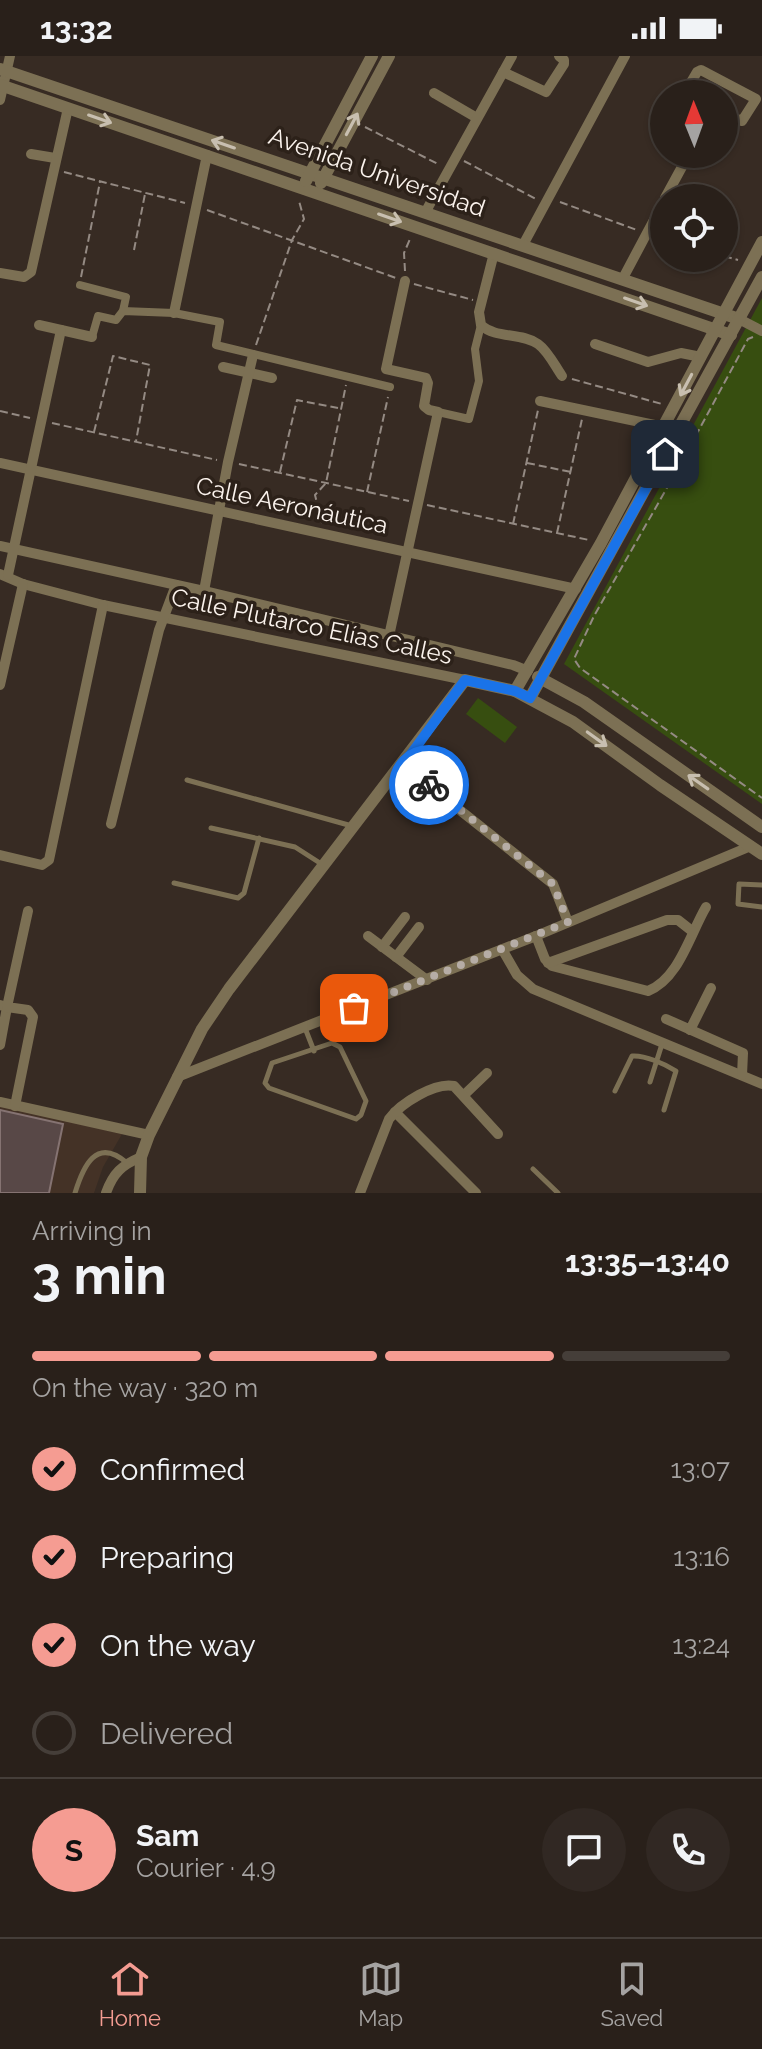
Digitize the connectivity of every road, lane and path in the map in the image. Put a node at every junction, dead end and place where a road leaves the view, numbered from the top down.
1 (10, 56) edge
2 (372, 56) edge
3 (389, 56) edge
4 (512, 56) edge
5 (559, 56) edge
6 (625, 56) edge
7 (4, 70) edge
8 (503, 72) junction
9 (692, 80) edge
10 (720, 80) edge
11 (2, 85) edge
12 (738, 90) edge
13 (434, 93) dead end
14 (0, 100) edge
15 (68, 108) junction
16 (477, 118) junction
17 (353, 121) junction
18 (738, 121) edge
19 (31, 154) dead end
20 (207, 155) junction
21 (54, 164) junction
22 (448, 170) junction
23 (310, 173) junction
24 (324, 178) junction
25 (101, 181) junction
26 (302, 189) junction
27 (146, 193) junction
28 (316, 193) junction
29 (195, 206) junction
30 (426, 211) junction
31 (415, 227) junction
32 (650, 227) edge
33 (292, 240) junction
34 (762, 242) edge
35 (523, 245) junction
36 (134, 250) dead end
37 (494, 253) junction
38 (738, 260) edge
39 (751, 263) junction
40 (0, 273) edge
41 (762, 277) edge
42 (622, 280) junction
43 (405, 281) junction
44 (80, 285) joint
45 (482, 303) junction
46 (123, 311) junction
47 (174, 313) junction
48 (723, 314) junction
49 (739, 319) junction
50 (39, 325) dead end
51 (481, 325) junction
52 (61, 330) junction
53 (715, 330) junction
54 (762, 332) edge
55 (731, 335) junction
56 (92, 337) joint
57 (595, 344) dead end
58 (253, 355) junction
59 (701, 357) junction
60 (223, 367) dead end
61 (249, 373) junction
62 (348, 376) junction
63 (562, 376) joint
64 (272, 378) dead end
65 (390, 387) joint
66 (540, 401) joint
67 (674, 408) junction
68 (340, 409) junction
69 (584, 410) junction
70 (0, 411) edge
71 (438, 412) junction
72 (42, 421) junction
73 (664, 427) junction
74 (93, 432) junction
75 (136, 442) junction
76 (228, 462) junction
77 (526, 462) junction
78 (0, 463) edge
79 (30, 469) junction
80 (280, 472) junction
81 (571, 472) junction
82 (326, 483) junction
83 (367, 492) junction
84 (419, 503) junction
85 (219, 509) junction
86 (513, 524) junction
87 (324, 533) junction
88 (557, 533) junction
89 (601, 543) junction
90 (0, 546) edge
91 (13, 548) junction
92 (408, 551) junction
93 (4, 574) edge
94 (23, 584) junction
95 (176, 585) junction
96 (576, 589) junction
97 (204, 591) junction
98 (103, 605) junction
99 (165, 617) junction
100 (389, 636) junction
101 (528, 671) junction
102 (542, 679) junction
103 (465, 680) junction
104 (0, 685) edge
105 (515, 691) junction
106 (530, 698) junction
107 (403, 765) junction
108 (187, 780) dead end
109 (762, 798) edge
110 (111, 824) dead end
111 (355, 827) junction
112 (762, 827) edge
113 (211, 828) dead end
114 (259, 838) junction
115 (756, 850) edge
116 (0, 855) edge
117 (325, 866) junction
118 (174, 883) dead end
119 (762, 885) edge
120 (706, 907) dead end
121 (762, 907) edge
122 (28, 911) dead end
123 (405, 917) dead end
124 (568, 922) junction
125 (419, 927) dead end
126 (692, 931) junction
127 (368, 936) dead end
128 (536, 936) junction
129 (382, 947) junction
130 (502, 949) junction
131 (396, 957) junction
132 (548, 963) junction
133 (427, 980) junction
134 (711, 988) dead end
135 (4, 1006) edge
136 (666, 1019) dead end
137 (305, 1027) junction
138 (690, 1030) junction
139 (663, 1043) junction
140 (0, 1045) edge
141 (314, 1051) junction
142 (657, 1062) junction
143 (487, 1073) dead end
144 (742, 1075) junction
145 (177, 1077) junction
146 (650, 1082) dead end
147 (762, 1084) edge
148 (615, 1091) dead end
149 (464, 1095) junction
150 (0, 1102) edge
151 (15, 1106) junction
152 (664, 1110) dead end
153 (395, 1112) junction
154 (498, 1134) dead end
155 (149, 1135) junction
156 (141, 1157) junction
157 (127, 1163) junction
158 (533, 1169) dead end
159 (75, 1193) edge
160 (106, 1193) edge
161 (140, 1193) edge
162 (360, 1193) edge
163 (476, 1193) edge
164 (558, 1193) edge

1 - 7 street
2 - 23 street
3 - 17 street
4 - 8 street
5 - 8 street
6 - 35 street
7 - 11 street
23 -> 7 street, Avenida Universidad
8 - 16 street
9 - 10 street
11 - 14 street
11 - 15 street, Avenida Universidad
12 - 18 street
13 - 16 street
15 -> 20 street, Avenida Universidad
15 - 21 street
16 - 22 street
17 - 22 path
24 -> 17 street
19 - 21 street
20 - 26 street, Avenida Universidad
20 - 29 street
21 - 25 path
21 - 40 street
22 - 30 street
23 - 24 street, Avenida Universidad
23 - 26 street
24 - 28 street
24 - 30 street, Avenida Universidad
25 - 27 path
25 - 44 path
26 - 28 street, Avenida Universidad
26 - 33 path
27 - 29 path
27 - 36 path
28 -> 31 street, Avenida Universidad
29 - 33 path
29 - 47 street
30 - 35 street, Avenida Universidad
31 - 37 street, Avenida Universidad
31 - 43 path
32 - 42 street
33 - 43 path
33 - 58 path
34 - 39 street
35 - 42 street, Avenida Universidad
37 - 45 street
37 -> 53 street, Avenida Universidad
38 - 39 path
39 - 48 street
41 - 49 street
42 - 48 street, Avenida Universidad
43 - 45 path
43 - 71 street
44 - 46 street
45 - 51 street
46 - 47 street
46 - 56 street
47 - 58 street
48 - 49 street, Avenida Universidad
48 - 53 street
49 - 54 street
49 - 55 street
50 - 52 street
51 - 63 street
51 - 71 street
52 - 56 street
52 - 72 street
53 - 55 street, Avenida Universidad
53 - 59 street
54 - 109 path
55 - 102 street
57 - 59 street
58 - 61 street
58 - 62 street
59 -> 67 street
60 - 61 street
61 - 64 street
61 - 76 street
62 - 65 street
62 - 68 path
63 - 67 path
65 - 83 path
66 - 69 street
66 - 77 path
67 - 73 street
68 - 80 path
68 - 82 path
69 - 73 street
69 - 81 path
70 - 72 path
71 - 84 street
72 - 74 path
72 - 79 street
73 - 89 street
74 - 75 path
74 - 75 path
75 - 76 path
76 - 80 path
76 - 85 street
77 - 81 path
77 - 86 path
78 - 79 street, Calle Aeronáutica
79 - 85 street, Calle Aeronáutica
79 - 91 street
80 - 82 path
81 - 88 path
82 - 83 path
82 - 87 path
83 - 84 path
84 - 86 path
84 - 92 street
85 - 87 street, Calle Aeronáutica
85 - 97 street
86 - 88 path
87 - 92 street, Calle Aeronáutica
88 - 89 path
89 - 96 street
90 - 91 street, Calle Plutarco Elías Calles
91 - 93 street
91 - 95 street, Calle Plutarco Elías Calles
92 - 96 street, Calle Aeronáutica
92 - 100 street
93 - 94 street, Calle Plutarco Elías Calles
94 - 98 street, Calle Plutarco Elías Calles
94 - 104 street
95 - 97 street, Calle Plutarco Elías Calles
95 - 99 street
96 - 101 street
97 - 100 street, Calle Plutarco Elías Calles
98 - 99 street, Calle Plutarco Elías Calles
98 - 116 street
99 - 103 street, Calle Plutarco Elías Calles
99 - 110 street
100 - 101 street, Calle Plutarco Elías Calles
101 - 102 street, Calle Plutarco Elías Calles
101 - 105 street
102 - 106 street
112 -> 102 street, Calle Plutarco Elías Calles
103 - 105 street, Calle Plutarco Elías Calles
103 - 107 street
105 - 106 street, Calle Plutarco Elías Calles
106 -> 115 street, Calle Plutarco Elías Calles
107 - 111 street
107 - 124 street
108 - 111 lane
111 - 117 street
113 - 114 lane
114 - 117 lane
114 - 118 lane
115 - 124 street
117 - 145 street
119 - 121 lane
120 - 126 street
122 - 135 street
123 - 129 street
124 - 128 street
125 - 131 street
126 - 132 street
126 - 132 street
127 - 129 street
128 - 130 street
128 - 132 street
129 - 131 street
130 - 133 street
130 - 139 street
131 - 133 street
133 - 137 street
134 - 138 street
135 - 140 street
135 - 151 street
136 - 138 street
137 - 141 lane
137 - 145 street
138 - 144 street
139 - 142 lane
139 - 144 street
141 - 141 lane
142 - 146 lane
142 - 148 lane
142 - 152 lane
143 - 149 street
144 - 147 street
145 - 155 street
149 - 153 street
149 - 154 street
150 - 151 street
151 - 155 street
153 - 162 street
153 - 163 street
155 - 156 street
156 - 157 street
156 - 161 street
157 - 159 lane
157 - 160 street
158 - 164 lane

